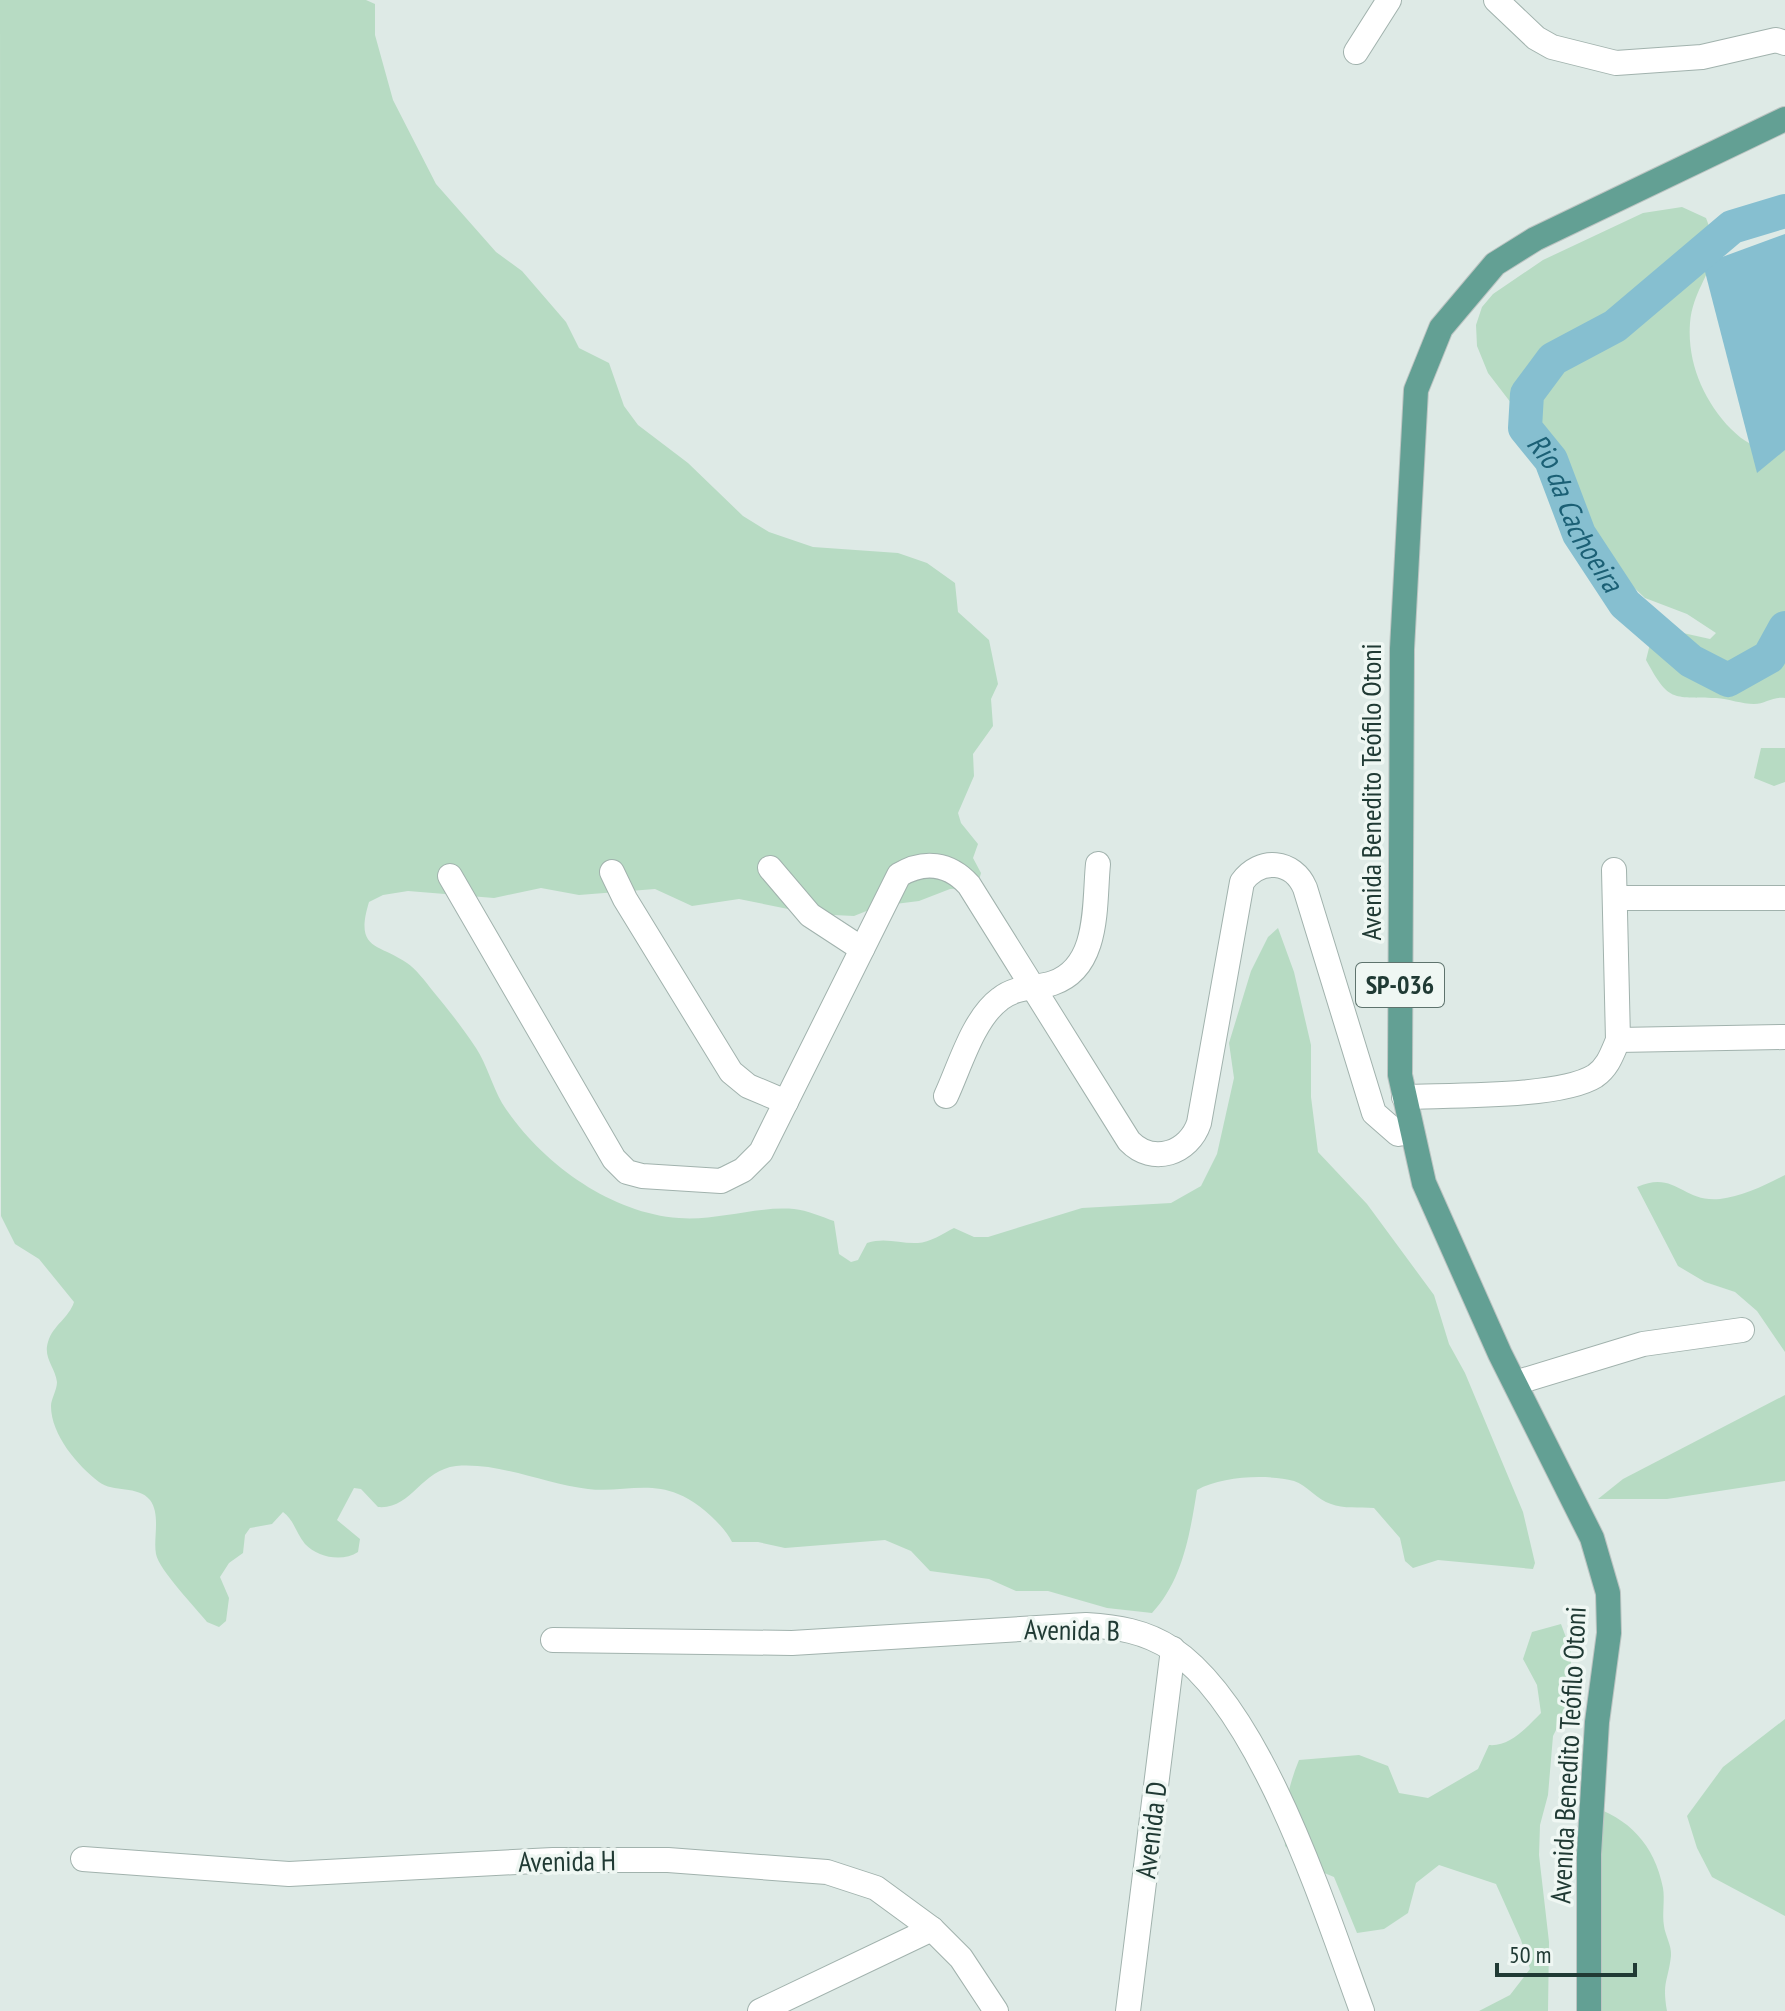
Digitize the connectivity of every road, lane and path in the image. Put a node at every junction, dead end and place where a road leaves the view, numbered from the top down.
1 (1389, 0) edge
2 (1496, 0) edge
3 (1785, 43) edge
4 (1356, 52) dead end
5 (1785, 119) edge
6 (1098, 864) dead end
7 (770, 868) dead end
8 (1614, 870) dead end
9 (612, 872) dead end
10 (450, 876) dead end
11 (1615, 898) junction
12 (1785, 898) edge
13 (862, 949) junction
14 (1032, 987) junction
15 (1785, 1037) edge
16 (1618, 1040) junction
17 (946, 1096) dead end
18 (1404, 1097) junction
19 (786, 1102) junction
20 (1410, 1132) junction
21 (1742, 1330) dead end
22 (1515, 1383) junction
23 (553, 1640) dead end
24 (1173, 1649) junction
25 (83, 1859) dead end
26 (932, 1929) junction
27 (760, 2011) edge
28 (996, 2011) edge
29 (1128, 2011) edge
30 (1362, 2011) edge
31 (1589, 2011) edge

1 - 4 street
2 - 3 street
5 - 18 main road, Avenida Benedito Teófilo Otoni / SP-036
6 - 14 street
7 - 13 street
8 - 11 street
9 - 19 street
10 - 19 street
11 - 12 street
11 - 16 street
13 - 14 street
13 - 19 street
14 - 17 street
14 - 20 street
15 - 16 street
16 - 18 street
18 - 20 main road, Avenida Benedito Teófilo Otoni / SP-036
20 - 22 main road, Avenida Benedito Teófilo Otoni / SP-036
21 - 22 street
22 - 31 main road, Avenida Benedito Teófilo Otoni / SP-036
23 - 24 street, Avenida B
24 - 29 street, Avenida D
24 - 30 street, Avenida B
25 - 26 street, Avenida H
26 - 27 street
26 - 28 street, Avenida H

